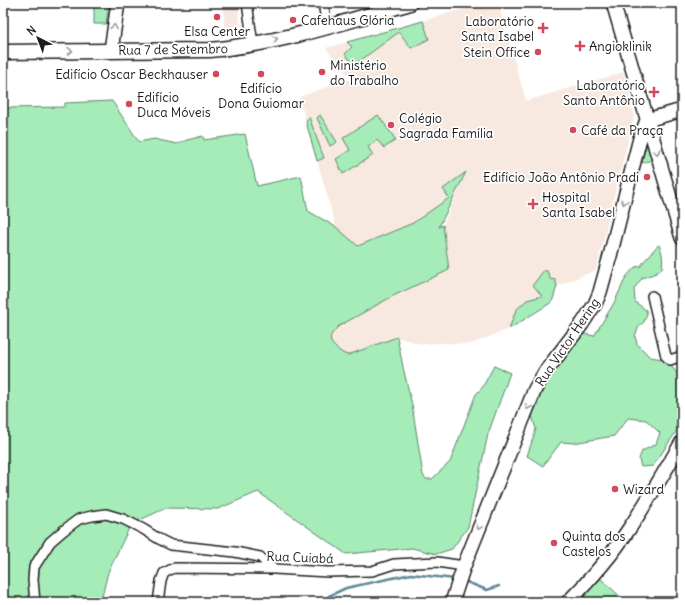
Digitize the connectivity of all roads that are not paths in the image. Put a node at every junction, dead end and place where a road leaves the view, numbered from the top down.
1 (118, 3) edge
2 (247, 3) edge
3 (323, 3) edge
4 (410, 3) edge
5 (613, 3) edge
6 (327, 26) junction
7 (253, 44) junction
8 (111, 50) junction
9 (3, 52) edge
10 (682, 110) edge
11 (647, 120) junction
12 (682, 238) edge
13 (652, 296) dead end
14 (682, 356) edge
15 (682, 442) edge
16 (274, 569) junction
17 (461, 575) junction
18 (35, 602) edge
19 (158, 602) edge
20 (452, 602) edge
21 (568, 602) edge

8 -> 1 street
2 - 7 street
3 - 6 street
4 - 6 main road, Rua 7 de Setembro
5 - 11 street
7 -> 6 main road, Rua 7 de Setembro
7 - 8 main road, Rua 7 de Setembro
9 -> 8 main road, Rua 7 de Setembro
10 - 11 street
11 -> 12 street
11 -> 17 street, Rua Victor Hering
13 - 14 street
15 - 21 street
16 - 17 street, Rua Cuiabá
16 - 18 street
16 - 19 street, Rua Cuiabá
17 - 20 street, Rua Victor Hering

